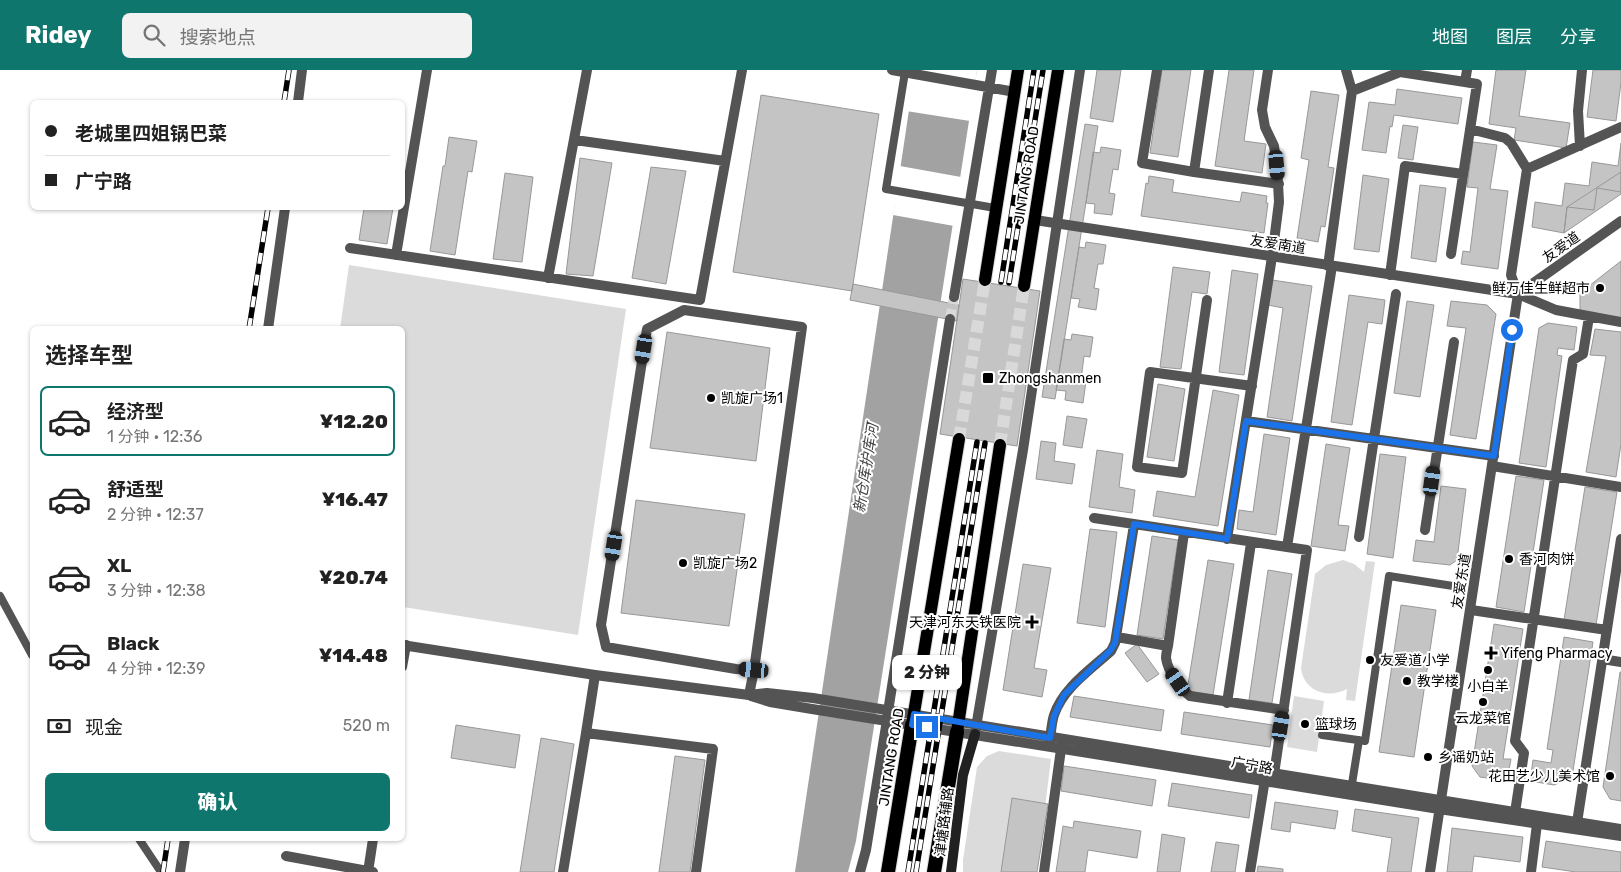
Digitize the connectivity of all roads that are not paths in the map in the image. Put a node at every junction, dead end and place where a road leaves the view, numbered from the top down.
1 (302, 70) edge
2 (427, 70) edge
3 (587, 70) edge
4 (742, 70) edge
5 (892, 70) edge
6 (992, 70) edge
7 (1018, 70) edge
8 (1058, 70) edge
9 (1080, 70) edge
10 (1157, 70) edge
11 (1209, 70) edge
12 (1268, 70) edge
13 (1346, 70) edge
14 (1467, 70) edge
15 (1582, 70) edge
16 (905, 72) junction
17 (1465, 82) junction
18 (989, 88) junction
19 (1352, 91) junction
20 (1015, 92) junction
21 (298, 100) edge
22 (1621, 127) edge
23 (1470, 130) junction
24 (575, 140) junction
25 (1580, 146) junction
26 (725, 162) junction
27 (1527, 169) junction
28 (1194, 172) junction
29 (1463, 174) junction
30 (1279, 184) junction
31 (405, 201) edge
32 (969, 203) junction
33 (995, 208) junction
34 (286, 210) edge
35 (404, 210) edge
36 (1035, 220) junction
37 (1621, 221) edge
38 (1057, 223) junction
39 (350, 248) dead end
40 (1452, 254) dead end
41 (396, 255) junction
42 (1272, 257) junction
43 (1330, 266) junction
44 (1390, 275) junction
45 (548, 278) junction
46 (985, 280) tunnel mouth
47 (1024, 286) tunnel mouth
48 (1396, 294) dead end
49 (1518, 294) junction
50 (954, 297) tunnel mouth
51 (1207, 300) dead end
52 (1589, 317) junction
53 (950, 319) tunnel mouth
54 (1621, 322) edge
55 (268, 326) edge
56 (1454, 342) dead end
57 (1195, 378) junction
58 (1252, 386) junction
59 (1246, 421) junction
60 (1305, 428) junction
61 (1373, 438) junction
62 (960, 439) tunnel mouth
63 (1000, 445) tunnel mouth
64 (1437, 447) junction
65 (1493, 461) junction
66 (1555, 477) junction
67 (1621, 488) edge
68 (1094, 518) dead end
69 (1134, 524) junction
70 (1425, 530) dead end
71 (1184, 532) junction
72 (1359, 536) dead end
73 (1621, 538) edge
74 (1227, 539) junction
75 (1252, 543) junction
76 (1287, 547) junction
77 (1453, 586) dead end
78 (0, 596) edge
79 (1471, 610) junction
80 (1533, 620) junction
81 (1607, 630) junction
82 (1117, 637) junction
83 (405, 645) edge
84 (1168, 646) junction
85 (30, 651) edge
86 (1602, 659) junction
87 (1621, 662) edge
88 (754, 670) junction
89 (595, 675) junction
90 (749, 695) junction
91 (1226, 703) junction
92 (1284, 710) junction
93 (884, 714) junction
94 (913, 719) junction
95 (958, 727) junction
96 (976, 729) junction
97 (586, 733) junction
98 (1322, 735) dead end
99 (1359, 740) junction
100 (1050, 742) junction
101 (1062, 744) junction
102 (964, 775) junction
103 (1269, 777) junction
104 (1351, 791) junction
105 (1440, 805) junction
106 (1514, 816) junction
107 (1538, 820) junction
108 (1576, 825) junction
109 (1621, 828) edge
110 (1621, 836) edge
111 (140, 841) edge
112 (185, 841) edge
113 (373, 841) edge
114 (286, 856) dead end
115 (161, 872) edge
116 (180, 872) edge
117 (369, 872) edge
118 (563, 872) edge
119 (696, 872) edge
120 (860, 872) edge
121 (888, 872) edge
122 (934, 872) edge
123 (951, 872) edge
124 (1044, 872) edge
125 (1250, 872) edge
126 (1430, 872) edge
127 (1531, 872) edge

1 - 21 street
2 - 31 street
3 - 24 street
4 - 26 street
5 - 16 street
6 - 18 street
7 - 20 main road, JINTANG ROAD
8 - 36 main road, JINTANG ROAD
9 - 38 street
10 - 28 street
11 - 28 street
12 - 30 street
13 - 19 street
14 - 17 street
15 - 25 street
16 - 18 street
16 - 32 lane
17 - 19 street
17 - 23 street
18 - 20 street
18 - 32 street
19 - 43 street
20 - 33 main road, JINTANG ROAD
22 - 25 street
23 - 27 street
23 - 29 street
24 - 26 street
24 - 45 street
25 - 27 street
26 - 45 street
27 - 49 street
28 - 30 street
29 - 40 street
29 - 44 street
30 - 42 street
32 - 33 lane
32 - 50 street
33 - 46 main road, JINTANG ROAD
34 - 55 street
35 - 41 street
36 - 38 street, 友爱南道
36 - 47 main road, JINTANG ROAD
37 - 49 street, 友爱道
38 - 42 street, 友爱南道
38 - 96 street
39 - 41 street
41 - 45 street
42 - 43 street, 友爱南道
42 - 58 street
43 - 44 street, 友爱南道
43 - 60 street
44 - 49 street, 友爱南道
48 - 61 street
49 - 52 street, 友爱南道
49 - 65 street, 友爱东道
51 - 57 street
52 - 54 street, 友爱南道
52 - 66 street
53 - 93 street
56 - 64 street
57 - 57 street
57 - 58 street
58 - 59 street
59 - 60 street
59 - 74 street
60 - 61 street
60 - 76 street
61 - 64 street
61 - 72 street
62 - 94 main road, JINTANG ROAD
63 - 95 main road
64 - 65 street
64 - 70 street
65 - 66 street
65 - 79 street, 友爱东道
66 - 67 street
66 - 80 street
68 - 69 street
69 - 71 street
69 - 82 street
71 - 74 street
71 - 84 street
73 - 81 street
74 - 75 street
75 - 76 street
75 - 91 street
76 - 92 street
77 - 99 lane
78 - 85 lane
79 - 80 street
79 - 105 street, 友爱东道
80 - 81 street
80 - 106 street
81 - 86 street
82 - 84 street
82 - 100 street
83 - 89 street
84 - 91 street
86 - 87 street
86 - 108 street
88 - 88 street
88 - 90 street
89 - 90 street
89 - 97 street
90 - 93 street
90 - 93 street
91 - 92 street
92 - 103 street
93 - 94 street, 广宁路
93 - 120 street
94 - 95 street, 广宁路
94 - 121 highway, JINTANG ROAD
95 - 96 street, 广宁路
95 - 102 main road
95 - 122 highway
96 - 100 street, 广宁路
96 - 102 main road
97 - 118 street
97 - 119 street
98 - 99 lane
99 - 104 lane
100 - 101 street, 广宁路
101 - 103 street, 广宁路
101 - 124 street
102 - 123 main road, 津塘路辅路
103 - 104 street, 广宁路
103 - 125 street
104 - 105 street, 广宁路
105 - 106 street, 广宁路
105 - 126 street, 友爱东道
106 - 107 street, 广宁路
107 - 108 street, 广宁路
107 - 127 street
108 - 109 street, 广宁路
108 - 110 street, 广宁路
111 - 115 lane
112 - 116 street
113 - 117 street
114 - 117 street

